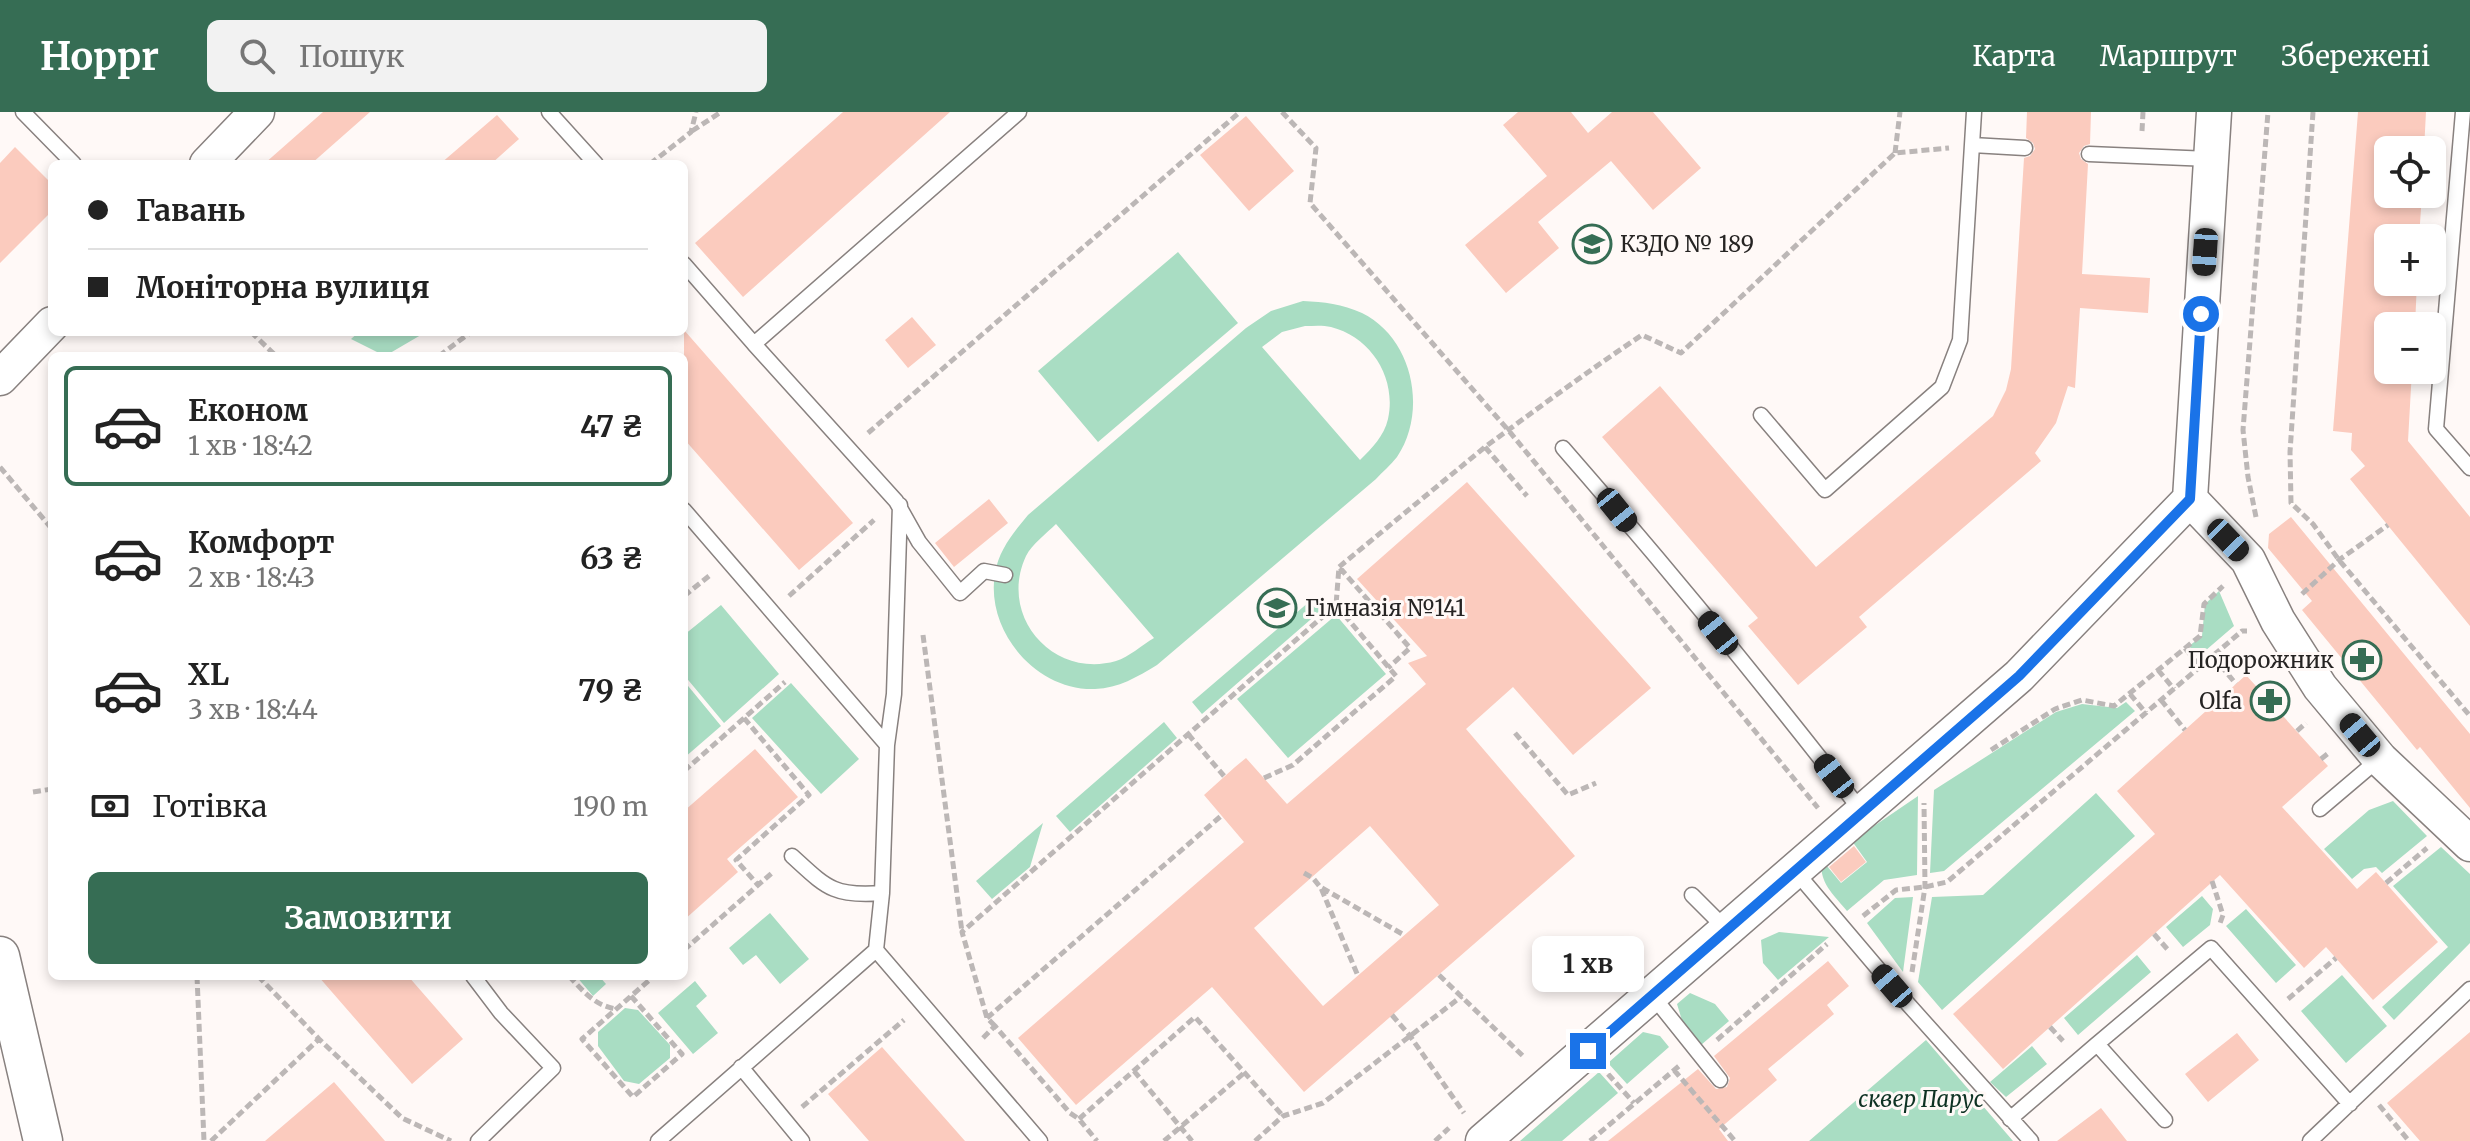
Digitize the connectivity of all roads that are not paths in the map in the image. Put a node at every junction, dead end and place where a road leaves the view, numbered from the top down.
1 (23, 112) edge
2 (257, 112) edge
3 (549, 112) edge
4 (1019, 112) edge
5 (1974, 112) edge
6 (2214, 112) edge
7 (2463, 112) edge
8 (1972, 145) junction
9 (2025, 148) dead end
10 (2089, 154) dead end
11 (2210, 159) junction
12 (70, 160) edge
13 (211, 160) edge
14 (592, 160) edge
15 (688, 269) edge
16 (48, 328) edge
17 (754, 344) junction
18 (0, 378) edge
19 (1761, 415) dead end
20 (1563, 448) dead end
21 (2470, 468) edge
22 (2190, 499) junction
23 (898, 503) junction
24 (688, 515) edge
25 (1005, 575) dead end
26 (887, 745) junction
27 (2380, 759) junction
28 (2320, 809) dead end
29 (1863, 814) junction
30 (2454, 842) edge
31 (792, 856) road end
32 (1796, 872) junction
33 (882, 893) junction
34 (1692, 895) dead end
35 (1727, 930) junction
36 (876, 950) junction
37 (2, 973) edge
38 (476, 980) edge
39 (2470, 989) edge
40 (1652, 995) junction
41 (2097, 1044) junction
42 (741, 1067) junction
43 (1720, 1080) dead end
44 (2350, 1104) junction
45 (2010, 1119) junction
46 (2165, 1120) dead end
47 (43, 1141) edge
48 (478, 1141) edge
49 (658, 1141) edge
50 (802, 1141) edge
51 (1040, 1141) edge
52 (1483, 1141) edge
53 (2031, 1141) edge
54 (2310, 1141) edge

1 - 12 lane
2 - 13 street
3 - 14 lane
4 - 17 lane
5 - 8 lane
6 - 11 street
7 - 21 lane
8 - 9 lane
8 - 19 lane
10 - 11 lane
11 - 22 street
15 - 17 lane
16 - 18 street
17 - 23 lane
20 - 29 lane
22 - 27 street
22 - 29 street
23 - 25 lane
23 - 26 lane
24 - 26 lane
26 - 33 lane
27 - 28 lane
27 - 30 street
29 - 32 street
31 - 33 lane
32 - 35 street
32 - 45 lane
33 - 36 lane
34 - 35 lane
35 - 40 street
36 - 42 lane
36 - 51 lane
37 - 47 main road
38 - 48 lane
39 - 44 lane
40 - 43 lane
40 - 52 street
41 - 44 lane
41 - 45 lane
41 - 46 lane
42 - 49 lane
42 - 50 lane
44 - 54 lane
45 - 53 lane

